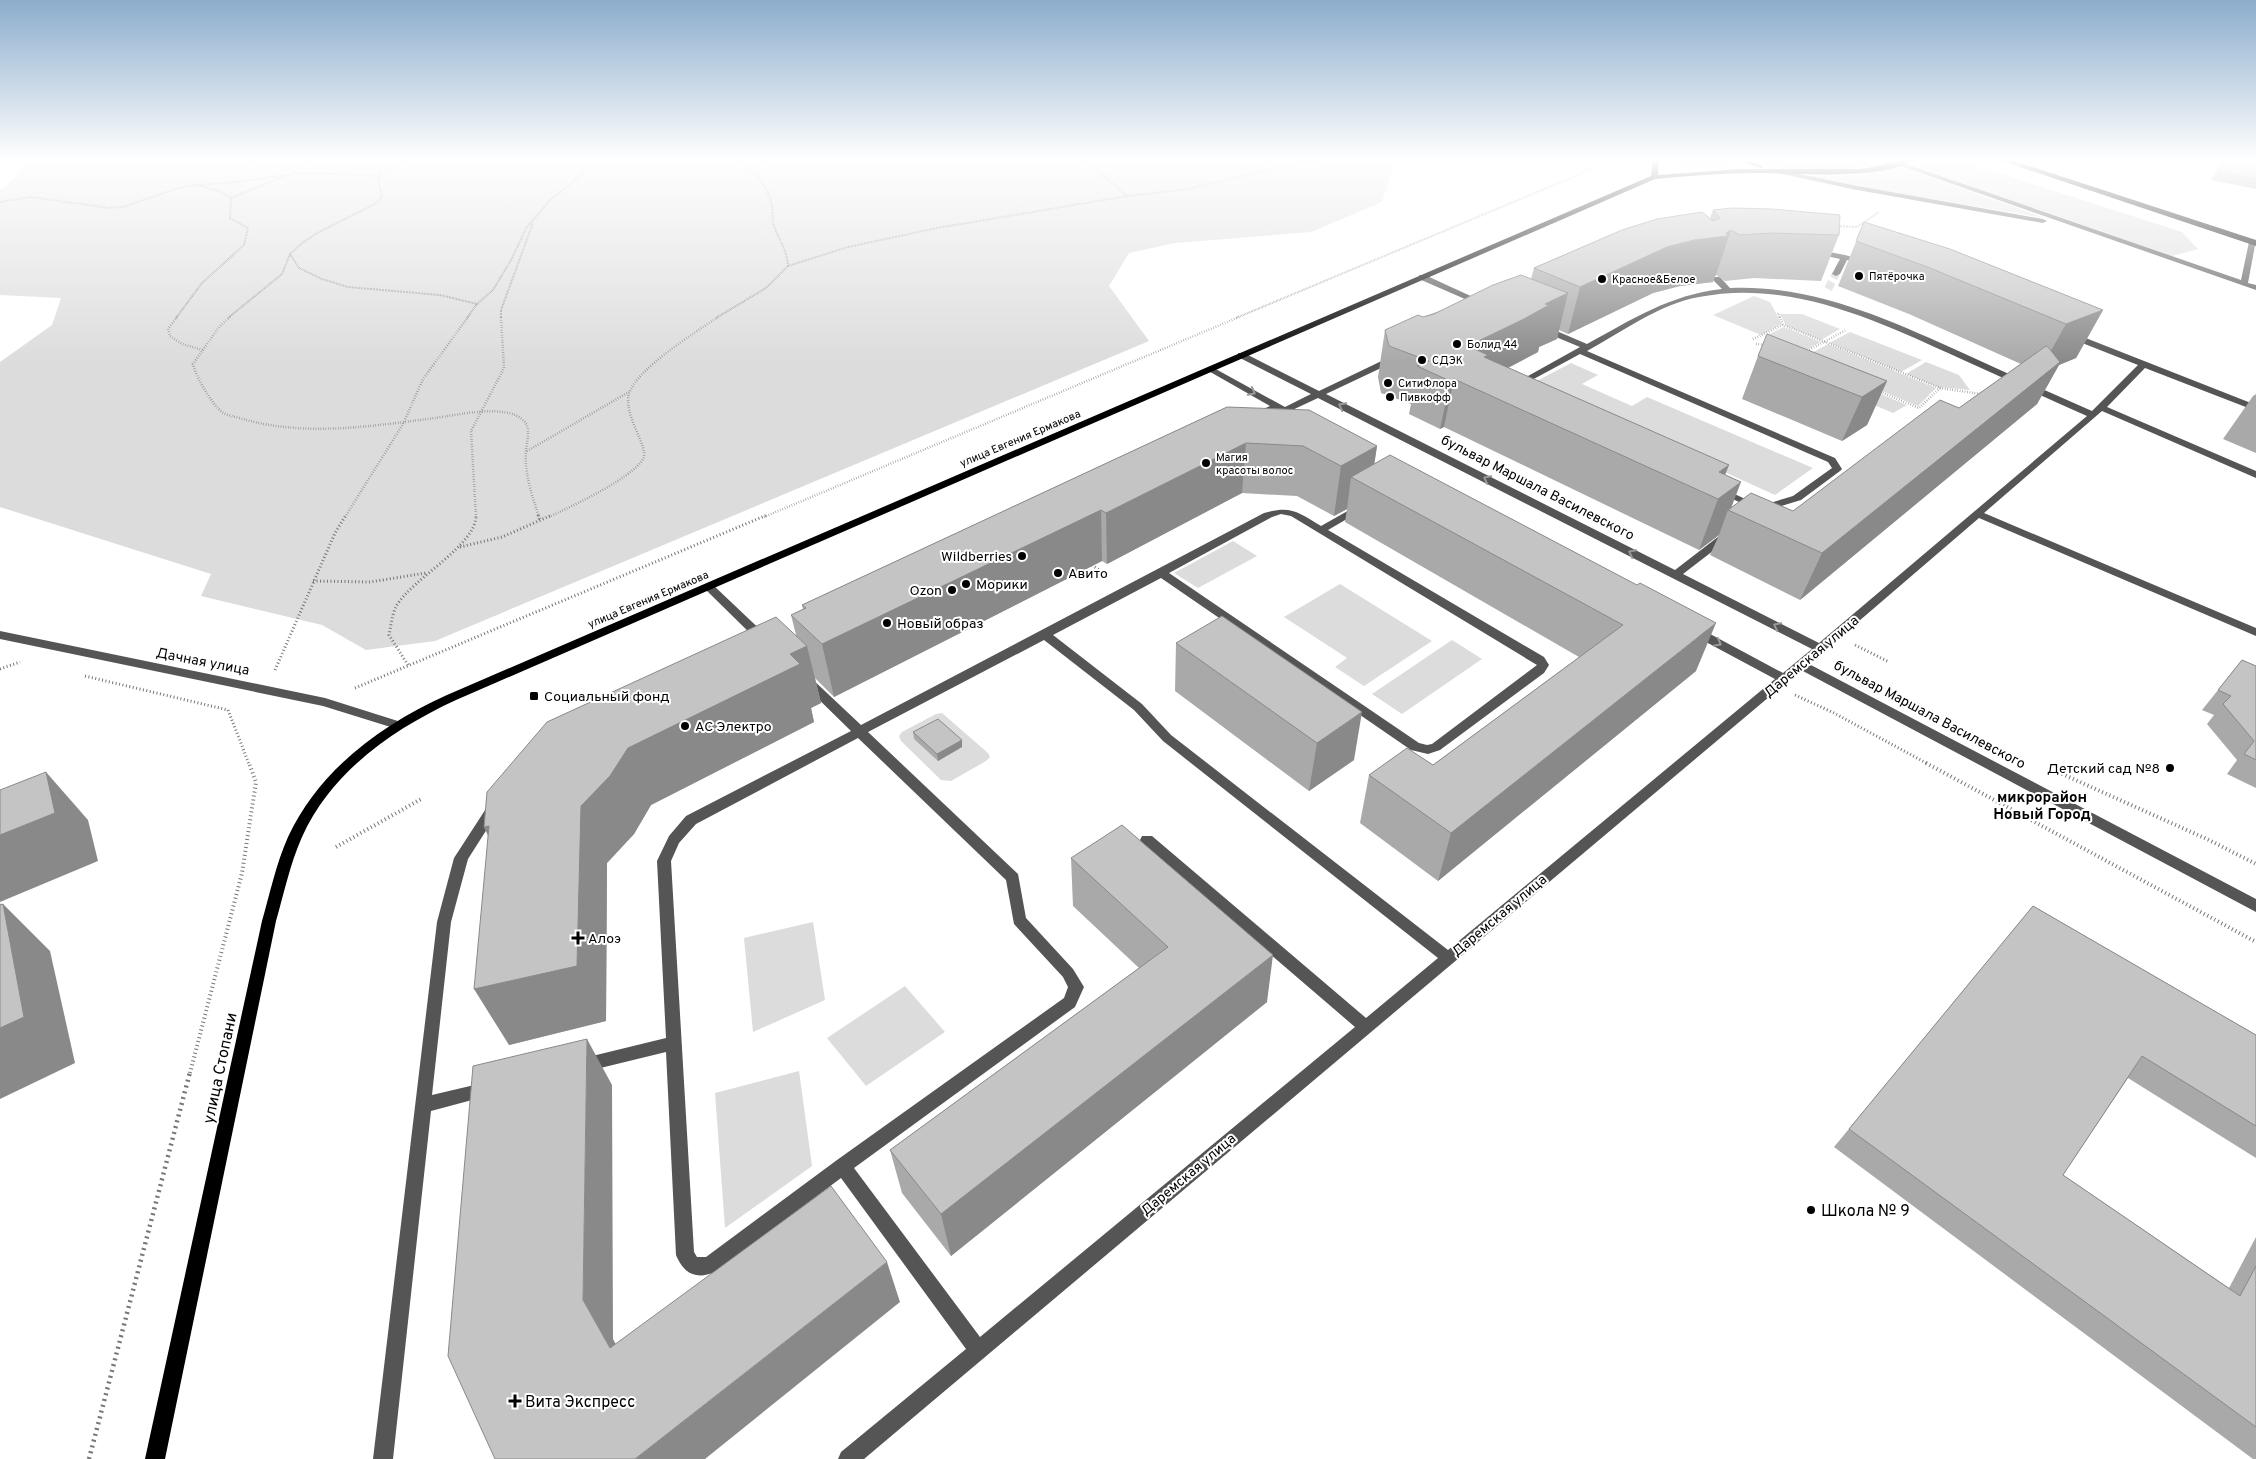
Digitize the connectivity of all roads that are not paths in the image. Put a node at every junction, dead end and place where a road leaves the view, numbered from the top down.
1 (1538, 227) edge
2 (2080, 227) edge
3 (2207, 227) edge
4 (2255, 243) edge
5 (1803, 249) edge
6 (1845, 258) junction
7 (1876, 265) edge
8 (1836, 274) tunnel mouth
9 (1422, 277) junction
10 (1717, 279) edge
11 (2244, 284) junction
12 (2256, 288) edge
13 (1729, 291) junction
14 (2256, 295) edge
15 (1490, 306) edge
16 (1533, 324) edge
17 (2065, 333) edge
18 (1583, 349) junction
19 (1241, 355) junction
20 (1402, 355) edge
21 (2144, 364) junction
22 (1209, 369) junction
23 (1509, 393) edge
24 (1318, 394) junction
25 (2102, 408) junction
26 (2256, 408) edge
27 (1285, 410) junction
28 (2093, 415) junction
29 (1242, 423) edge
30 (2256, 475) edge
31 (1708, 485) edge
32 (1370, 502) edge
33 (1977, 514) junction
34 (1737, 528) edge
35 (1321, 530) junction
36 (1161, 573) junction
37 (1675, 575) junction
38 (708, 586) junction
39 (1682, 624) edge
40 (2256, 632) edge
41 (1044, 634) junction
42 (0, 635) edge
43 (1820, 648) junction
44 (751, 653) edge
45 (1801, 665) junction
46 (797, 671) edge
47 (1784, 679) junction
48 (397, 725) junction
49 (860, 731) junction
50 (503, 798) edge
51 (1148, 840) dead end
52 (2256, 906) edge
53 (1448, 957) junction
54 (1365, 1026) junction
55 (674, 1043) junction
56 (568, 1069) edge
57 (501, 1086) edge
58 (424, 1105) junction
59 (843, 1166) junction
60 (978, 1350) junction
61 (155, 1459) edge
62 (383, 1459) edge
63 (848, 1459) edge

1 - 9 main road, улица Евгения Ермакова
2 - 11 street
3 - 4 highway
4 - 11 street
5 - 6 street
6 - 7 street
6 - 8 street
9 - 15 street
9 - 19 main road, улица Евгения Ермакова
10 - 13 street
11 - 12 street
11 - 14 street
13 - 18 street
13 - 28 street
16 - 18 street
17 - 21 street
18 - 23 street
18 - 31 street
19 - 22 main road, улица Евгения Ермакова
19 - 24 street, бульвар Маршала Василевского
20 - 24 street
21 - 25 street, Даремская улица
21 - 26 street
22 -> 27 street
22 - 38 main road, улица Евгения Ермакова
24 - 27 street
37 -> 24 street, бульвар Маршала Василевского
25 - 28 street, Даремская улица
25 - 30 street
27 - 29 street
28 - 33 street, Даремская улица
32 - 35 street
33 - 40 street
33 - 43 street, Даремская улица
34 - 37 street
35 - 36 street
35 - 36 street
36 - 41 street
43 -> 37 street, бульвар Маршала Василевского
38 - 44 street
38 - 48 main road, улица Евгения Ермакова
39 -> 47 street
41 - 49 street
41 - 53 street
42 - 48 street, Дачная улица
43 - 45 street, Даремская улица
45 - 47 street, Даремская улица
45 - 52 street, бульвар Маршала Василевского
46 - 49 street
47 - 53 street, Даремская улица
48 - 61 main road, улица Стопани
49 - 55 street
49 - 59 street
50 - 58 street
51 - 54 street
53 - 54 street, Даремская улица
54 - 60 street, Даремская улица
55 - 56 street
55 - 59 street
57 - 58 street
58 - 62 street
59 - 60 street
60 - 63 street, Даремская улица

